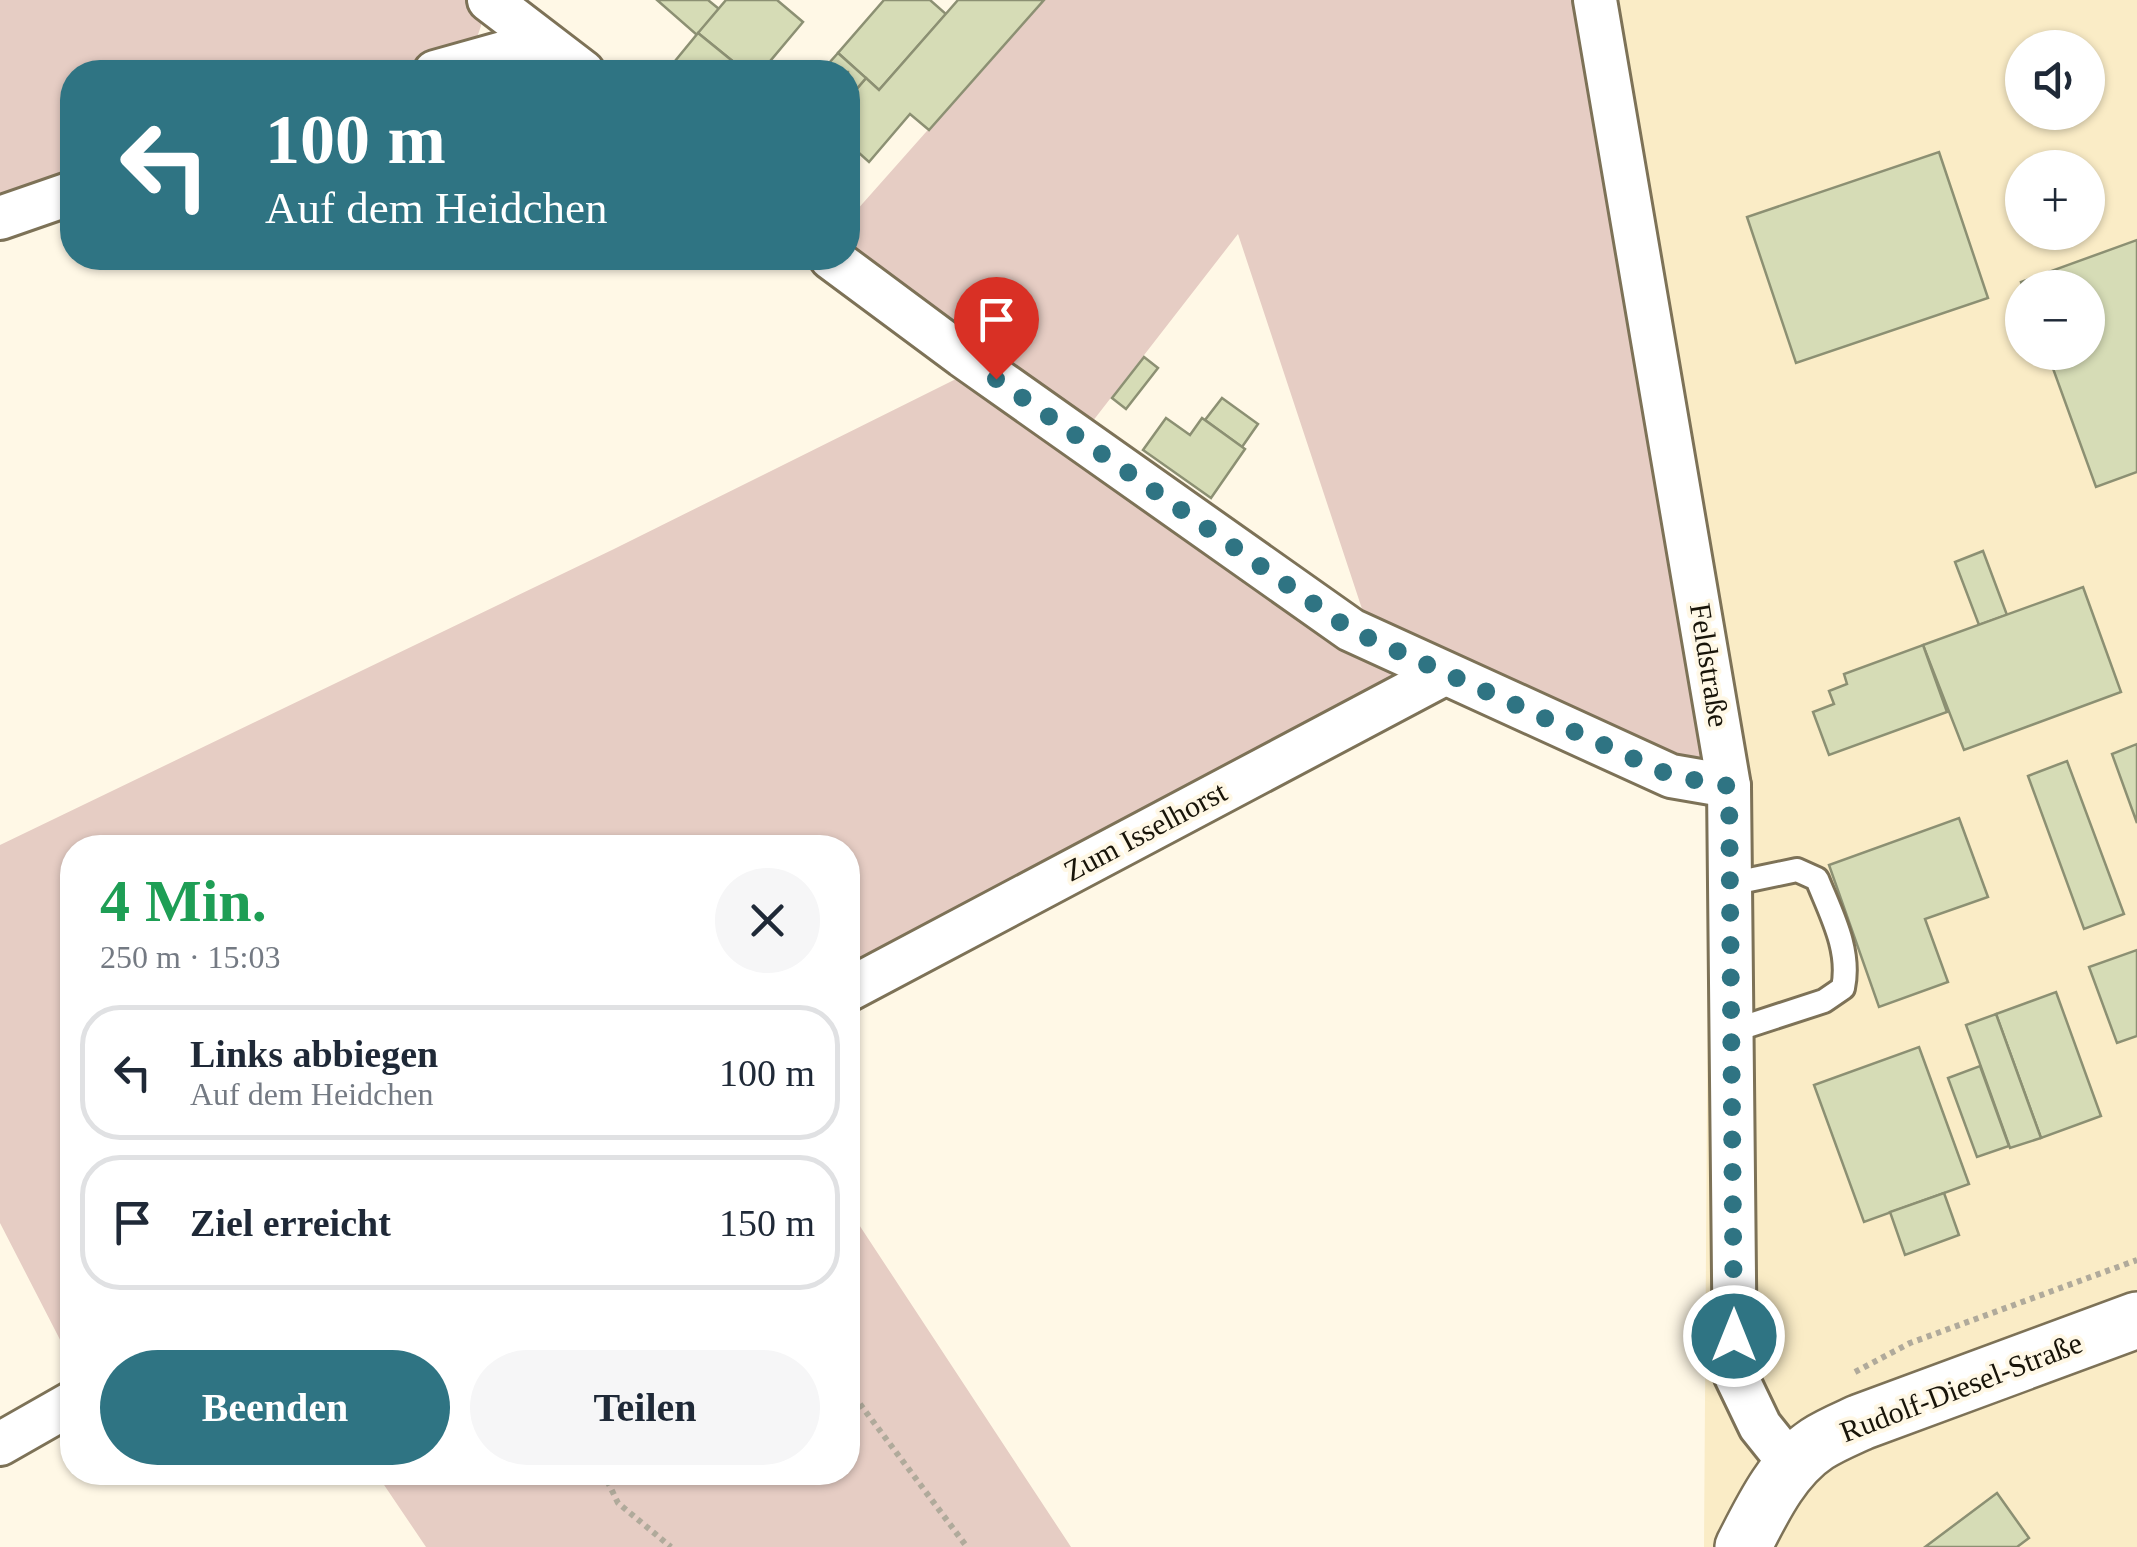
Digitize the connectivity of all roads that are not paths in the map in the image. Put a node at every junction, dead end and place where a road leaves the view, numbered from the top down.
1 (489, 0) edge
2 (1595, 0) edge
3 (542, 42) junction
4 (478, 60) edge
5 (567, 60) edge
6 (60, 197) edge
7 (0, 218) edge
8 (847, 270) edge
9 (1444, 674) junction
10 (1729, 786) junction
11 (1730, 884) junction
12 (860, 984) edge
13 (1732, 1031) junction
14 (2137, 1320) edge
15 (60, 1411) edge
16 (0, 1444) edge
17 (1792, 1466) junction
18 (1743, 1547) edge

1 - 3 street
2 - 10 street, Feldstraße
3 - 4 street
3 - 5 street
6 - 7 street
8 - 9 street
9 - 10 street
9 - 12 street, Zum Isselhorst
10 - 11 street, Feldstraße
11 - 13 street, Feldstraße
11 - 13 lane
13 - 17 street, Feldstraße
14 - 17 street, Rudolf-Diesel-Straße
15 - 16 street
17 - 18 street

